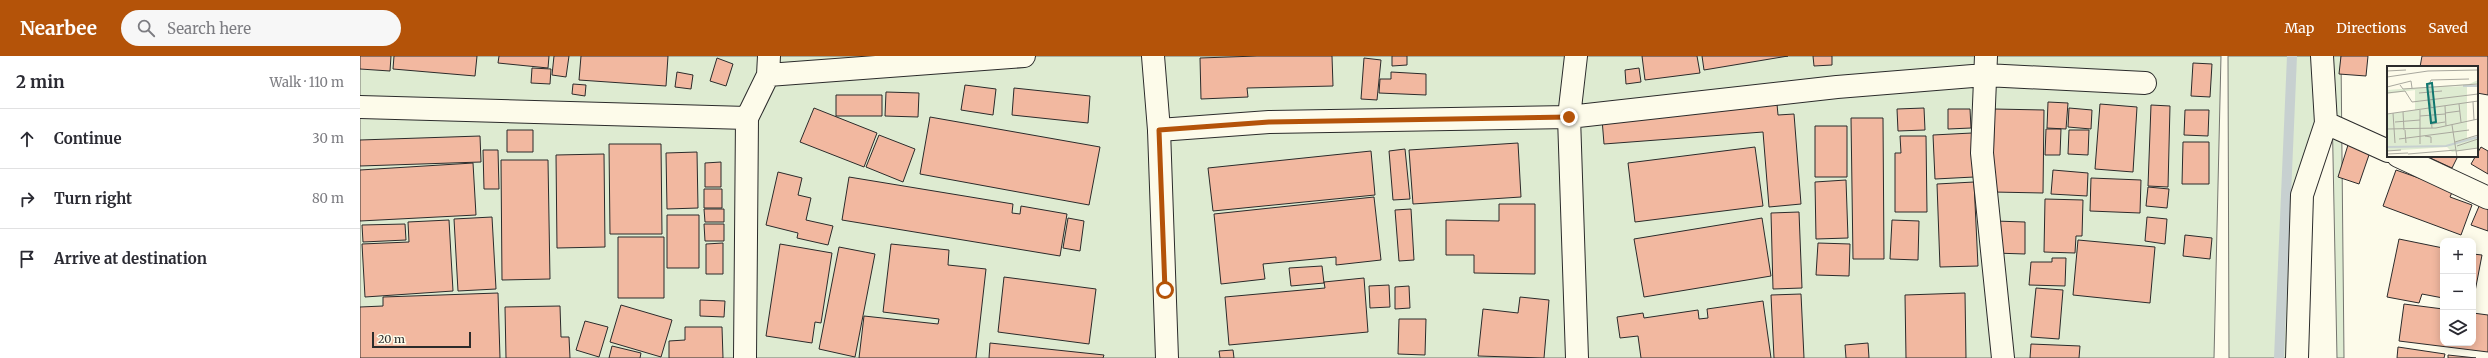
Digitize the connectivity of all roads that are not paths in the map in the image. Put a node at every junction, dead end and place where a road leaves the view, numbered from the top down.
1 (1024, 56) edge
2 (1153, 56) edge
3 (1576, 56) edge
4 (2322, 56) edge
5 (1986, 65) edge
6 (769, 66) edge
7 (2145, 83) dead end
8 (360, 107) edge
9 (1569, 117) junction
10 (747, 118) junction
11 (2326, 123) junction
12 (1159, 130) junction
13 (2387, 151) edge
14 (2400, 157) edge
15 (2488, 198) edge
16 (745, 358) edge
17 (1167, 358) edge
18 (1577, 358) edge
19 (2003, 358) edge
20 (2297, 358) edge

1 - 6 street
2 - 12 street
3 - 9 street
4 - 11 street
5 - 7 street
5 - 9 street
5 - 19 street
6 - 10 street
8 - 10 street
9 - 12 street
9 - 18 street
10 - 16 street
11 - 13 street
11 - 20 street
12 - 17 street
14 - 15 street

